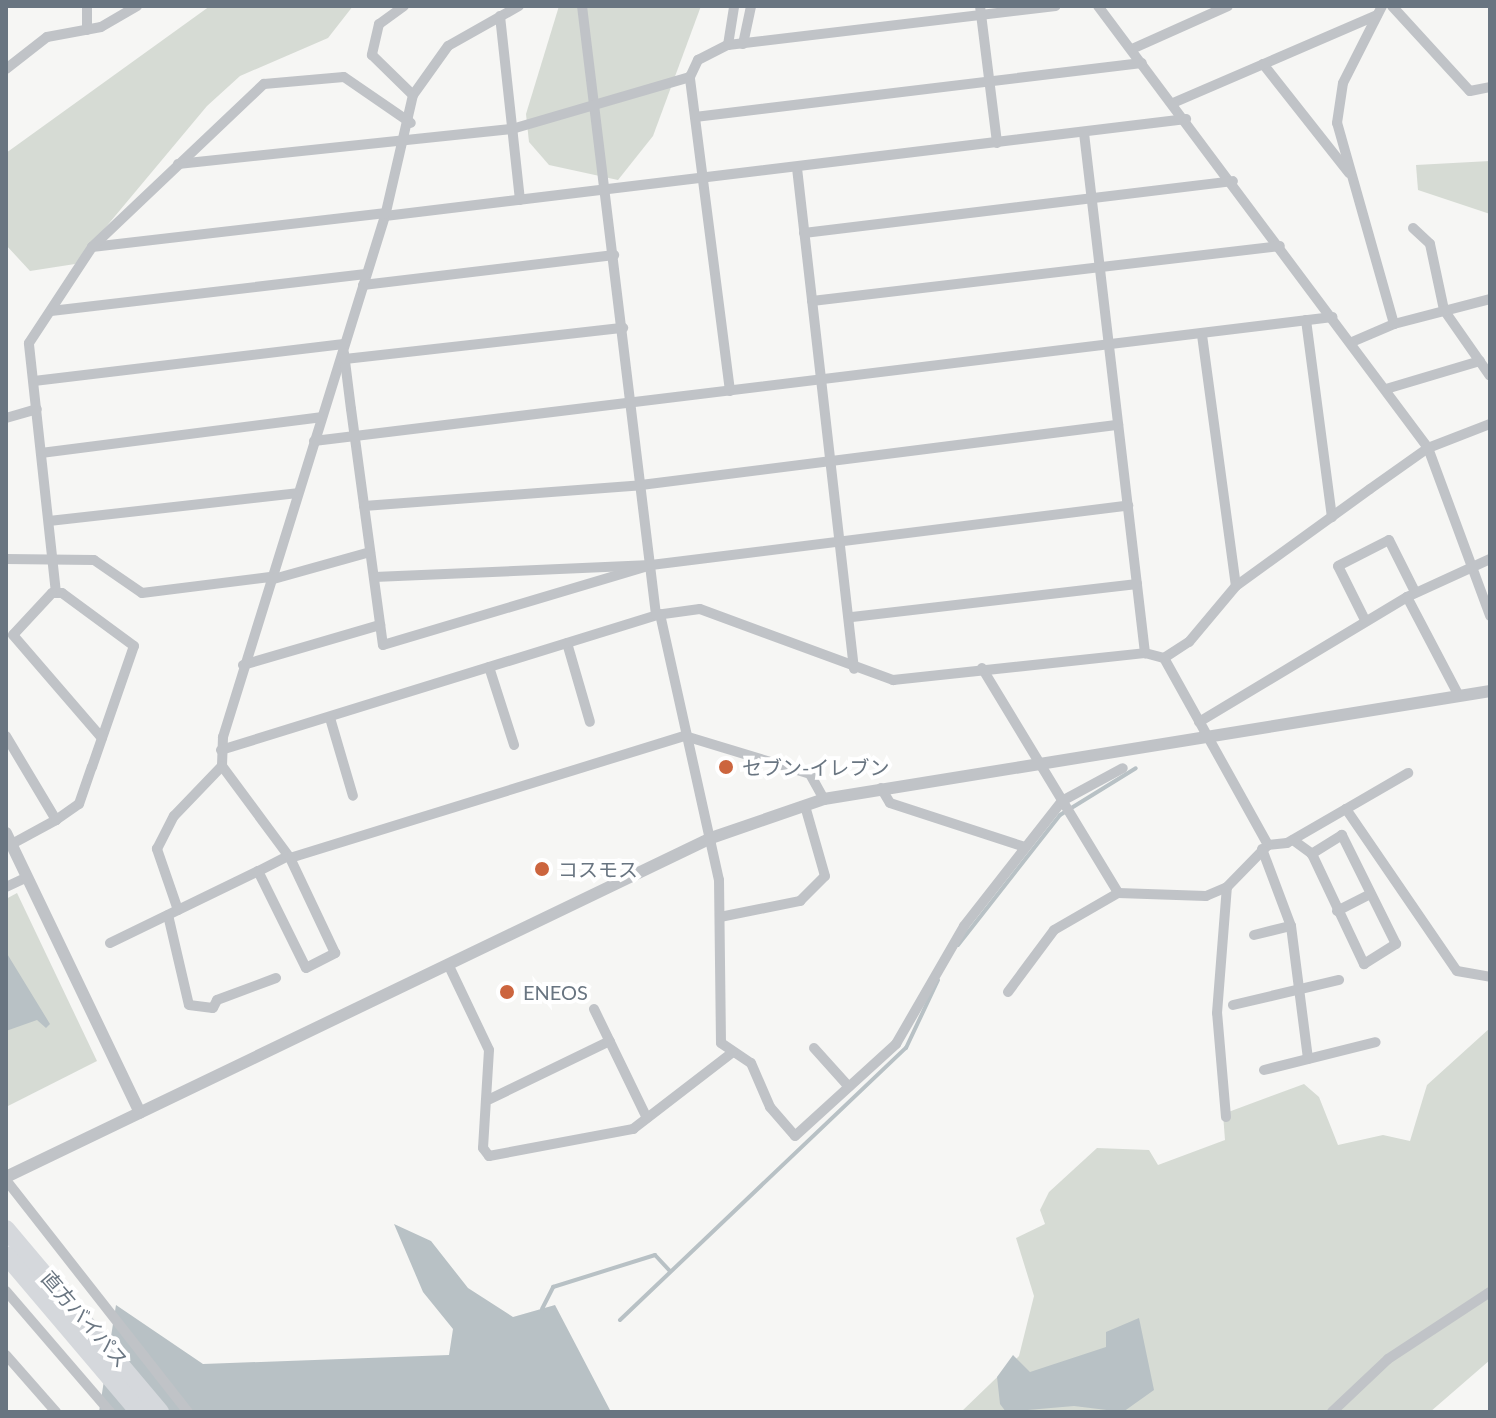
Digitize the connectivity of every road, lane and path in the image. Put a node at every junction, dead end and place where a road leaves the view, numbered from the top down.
1 (87, 6) edge
2 (137, 6) edge
3 (404, 6) edge
4 (519, 6) edge
5 (582, 6) edge
6 (734, 6) edge
7 (751, 6) edge
8 (1056, 6) edge
9 (1098, 6) edge
10 (1228, 6) edge
11 (1392, 6) edge
12 (1380, 10) edge
13 (980, 11) edge
14 (500, 16) junction
15 (87, 30) junction
16 (743, 44) junction
17 (728, 45) junction
18 (1132, 49) junction
19 (1142, 63) junction
20 (1263, 64) junction
21 (6, 69) edge
22 (690, 77) junction
23 (990, 83) junction
24 (1490, 87) edge
25 (413, 95) junction
26 (1173, 103) junction
27 (595, 104) junction
28 (695, 117) junction
29 (1186, 119) junction
30 (411, 123) junction
31 (512, 129) junction
32 (1084, 133) junction
33 (406, 141) junction
34 (997, 143) junction
35 (178, 164) junction
36 (797, 168) junction
37 (1352, 176) junction
38 (702, 179) junction
39 (1233, 181) junction
40 (607, 190) junction
41 (1092, 199) junction
42 (520, 200) junction
43 (385, 214) junction
44 (1413, 228) dead end
45 (804, 233) junction
46 (1280, 246) junction
47 (92, 247) junction
48 (614, 255) junction
49 (1100, 266) junction
50 (365, 279) junction
51 (1490, 299) edge
52 (812, 301) junction
53 (1444, 310) junction
54 (51, 311) junction
55 (1332, 317) junction
56 (1306, 320) junction
57 (1394, 324) junction
58 (623, 328) junction
59 (1202, 335) junction
60 (1352, 342) junction
61 (1110, 346) junction
62 (344, 350) junction
63 (1480, 361) junction
64 (1490, 376) edge
65 (820, 380) junction
66 (34, 381) junction
67 (1386, 389) junction
68 (730, 391) junction
69 (631, 403) junction
70 (37, 409) junction
71 (321, 417) junction
72 (6, 418) edge
73 (1490, 424) edge
74 (1118, 425) junction
75 (355, 435) junction
76 (314, 441) junction
77 (1428, 448) junction
78 (41, 453) junction
79 (831, 462) junction
80 (641, 485) junction
81 (297, 493) junction
82 (364, 506) junction
83 (1128, 506) junction
84 (1332, 517) junction
85 (49, 521) junction
86 (841, 543) junction
87 (370, 552) junction
88 (6, 559) edge
89 (1490, 559) edge
90 (53, 563) junction
91 (651, 565) junction
92 (1473, 565) junction
93 (374, 577) junction
94 (270, 579) junction
95 (1137, 584) junction
96 (1236, 586) junction
97 (56, 593) junction
98 (1411, 595) junction
99 (1489, 609) edge
100 (658, 614) junction
101 (852, 617) junction
102 (1365, 620) junction
103 (380, 625) junction
104 (10, 632) edge
105 (567, 643) junction
106 (1145, 653) junction
107 (1164, 658) junction
108 (243, 665) junction
109 (489, 667) junction
110 (982, 668) junction
111 (854, 669) junction
112 (1490, 691) edge
113 (1459, 696) junction
114 (330, 718) junction
115 (590, 722) dead end
116 (1199, 722) junction
117 (1206, 735) junction
118 (6, 736) edge
119 (685, 736) junction
120 (102, 738) junction
121 (514, 745) dead end
122 (221, 750) junction
123 (1039, 761) junction
124 (222, 766) junction
125 (1123, 768) dead end
126 (1408, 773) dead end
127 (881, 788) junction
128 (353, 796) dead end
129 (824, 799) junction
130 (805, 806) junction
131 (1065, 807) junction
132 (1346, 809) junction
133 (56, 820) junction
134 (711, 838) junction
135 (9, 839) edge
136 (1293, 840) junction
137 (1025, 847) junction
138 (1265, 847) junction
139 (1312, 854) junction
140 (289, 857) junction
141 (258, 871) junction
142 (27, 877) junction
143 (6, 887) edge
144 (1227, 887) junction
145 (1118, 893) junction
146 (1368, 895) junction
147 (1337, 911) junction
148 (173, 913) junction
149 (720, 917) junction
150 (1291, 926) junction
151 (1254, 935) dead end
152 (110, 943) dead end
153 (448, 964) junction
154 (1490, 977) edge
155 (276, 978) dead end
156 (1339, 980) dead end
157 (1296, 990) junction
158 (1008, 992) dead end
159 (1233, 1005) dead end
160 (594, 1009) dead end
161 (610, 1041) junction
162 (1376, 1042) dead end
163 (814, 1048) dead end
164 (733, 1052) junction
165 (1308, 1059) junction
166 (1264, 1070) dead end
167 (849, 1087) junction
168 (490, 1099) junction
169 (140, 1113) junction
170 (1226, 1117) dead end
171 (647, 1118) junction
172 (6, 1178) edge
173 (6, 1229) edge
174 (6, 1255) edge
175 (6, 1291) edge
176 (1490, 1292) edge
177 (6, 1355) edge
178 (56, 1412) edge
179 (110, 1412) edge
180 (139, 1412) edge
181 (160, 1412) edge
182 (188, 1412) edge
183 (1332, 1412) edge

1 - 15 street
2 - 15 street
3 - 25 street
4 - 14 street
5 - 27 street
6 - 17 street
7 - 16 street
8 - 13 street
9 - 18 street
10 - 18 street
11 - 24 street
12 - 20 street
12 - 37 street
13 - 16 street
13 - 23 street
14 - 25 street
14 - 31 street
15 - 21 street
16 - 17 street
17 - 22 street
18 - 19 street
19 - 23 street
19 - 26 street
20 - 26 street
20 - 37 street
22 - 27 street
22 - 28 street
23 - 28 street
23 - 34 street
25 - 30 street
26 - 29 street
27 - 31 street
27 - 40 street
28 - 38 street
29 - 32 street
29 - 39 street
30 - 33 street
30 - 35 street
31 - 33 street
31 - 42 street
32 - 34 street
32 - 41 street
33 - 35 street
33 - 43 street
34 - 36 street
35 - 47 street
36 - 38 street
36 - 45 street
37 - 57 street
38 - 40 street
38 - 68 street
39 - 41 street
39 - 46 street
40 - 42 street
40 - 48 street
41 - 45 street
41 - 49 street
42 - 43 street
43 - 47 street
43 - 50 street
44 - 53 street
45 - 52 street
46 - 49 street
46 - 55 street
47 - 54 street
48 - 50 street
48 - 58 street
49 - 52 street
49 - 61 street
50 - 54 street
50 - 62 street
51 - 53 street
52 - 65 street
53 - 57 street
53 - 63 street
54 - 66 street
55 - 56 street
55 - 60 street
56 - 59 street
56 - 84 street
57 - 60 street
58 - 62 street
58 - 69 street
59 - 61 street
59 - 96 street
60 - 67 street
61 - 65 street
61 - 74 street
62 - 66 street
62 - 71 street
62 - 75 street
63 - 64 street
63 - 67 street
65 - 68 street
65 - 79 street
66 - 70 street
67 - 77 street
68 - 69 street
69 - 75 street
69 - 80 street
70 - 72 street
70 - 78 street
71 - 76 street
71 - 78 street
73 - 77 street
74 - 79 street
74 - 83 street
75 - 76 street
75 - 82 street
76 - 81 street
77 - 84 street
77 - 92 street
78 - 85 street
79 - 80 street
79 - 86 street
80 - 82 street
80 - 91 street
81 - 85 street
81 - 94 street
82 - 87 street
83 - 86 street
83 - 95 street
84 - 96 street
85 - 90 street
86 - 91 street
86 - 101 street
87 - 93 street
87 - 94 street
88 - 90 street
89 - 92 street
90 - 94 street
90 - 97 street
91 - 93 street
91 - 100 street
91 - 103 street
92 - 98 street
92 - 99 street
93 - 103 street
94 - 108 street
95 - 101 street
95 - 106 street
96 - 107 street
97 - 104 street
97 - 120 street
98 - 102 street
98 - 102 street
98 - 113 street
100 - 105 street
100 - 111 street
100 - 119 street
101 - 111 street
102 - 116 street
103 - 108 street
104 - 120 street
105 - 109 street
105 - 115 street
106 - 107 street
106 - 110 street
107 - 116 street
108 - 122 street
109 - 114 street
109 - 121 street
110 - 111 street
110 - 123 street
112 - 113 street
113 - 117 street
114 - 122 street
114 - 128 street
116 - 117 street
117 - 123 street
117 - 138 street
118 - 133 street
119 - 129 street
119 - 134 street
119 - 140 street
120 - 133 street
122 - 124 street
123 - 127 street
123 - 131 street
124 - 140 street
124 - 148 street
125 - 131 street
126 - 132 street
127 - 129 street
127 - 137 street
129 - 130 street
130 - 134 street
130 - 149 street
131 - 137 street
131 - 145 street
132 - 136 street
132 - 154 street
133 - 135 street
134 - 149 street
134 - 153 street
135 - 142 street
136 - 138 street
136 - 139 street
137 - 167 street
138 - 144 street
138 - 150 street
139 - 146 street
139 - 147 street
140 - 141 street
140 - 141 street
141 - 148 street
142 - 143 street
142 - 169 street
144 - 145 street
144 - 170 street
145 - 158 street
146 - 147 street
146 - 147 street
148 - 152 street
148 - 155 street
149 - 164 street
150 - 151 street
150 - 157 street
153 - 168 street
153 - 169 street
156 - 157 street
157 - 159 street
157 - 165 street
160 - 161 street
161 - 168 street
161 - 171 street
162 - 165 street
163 - 167 street
164 - 167 street
164 - 171 street
165 - 166 street
168 - 171 street
169 - 172 street
172 - 182 street
173 - 181 highway, 直方バイパス
174 - 180 highway, 直方バイパス
175 - 179 street
176 - 183 street
177 - 178 street

